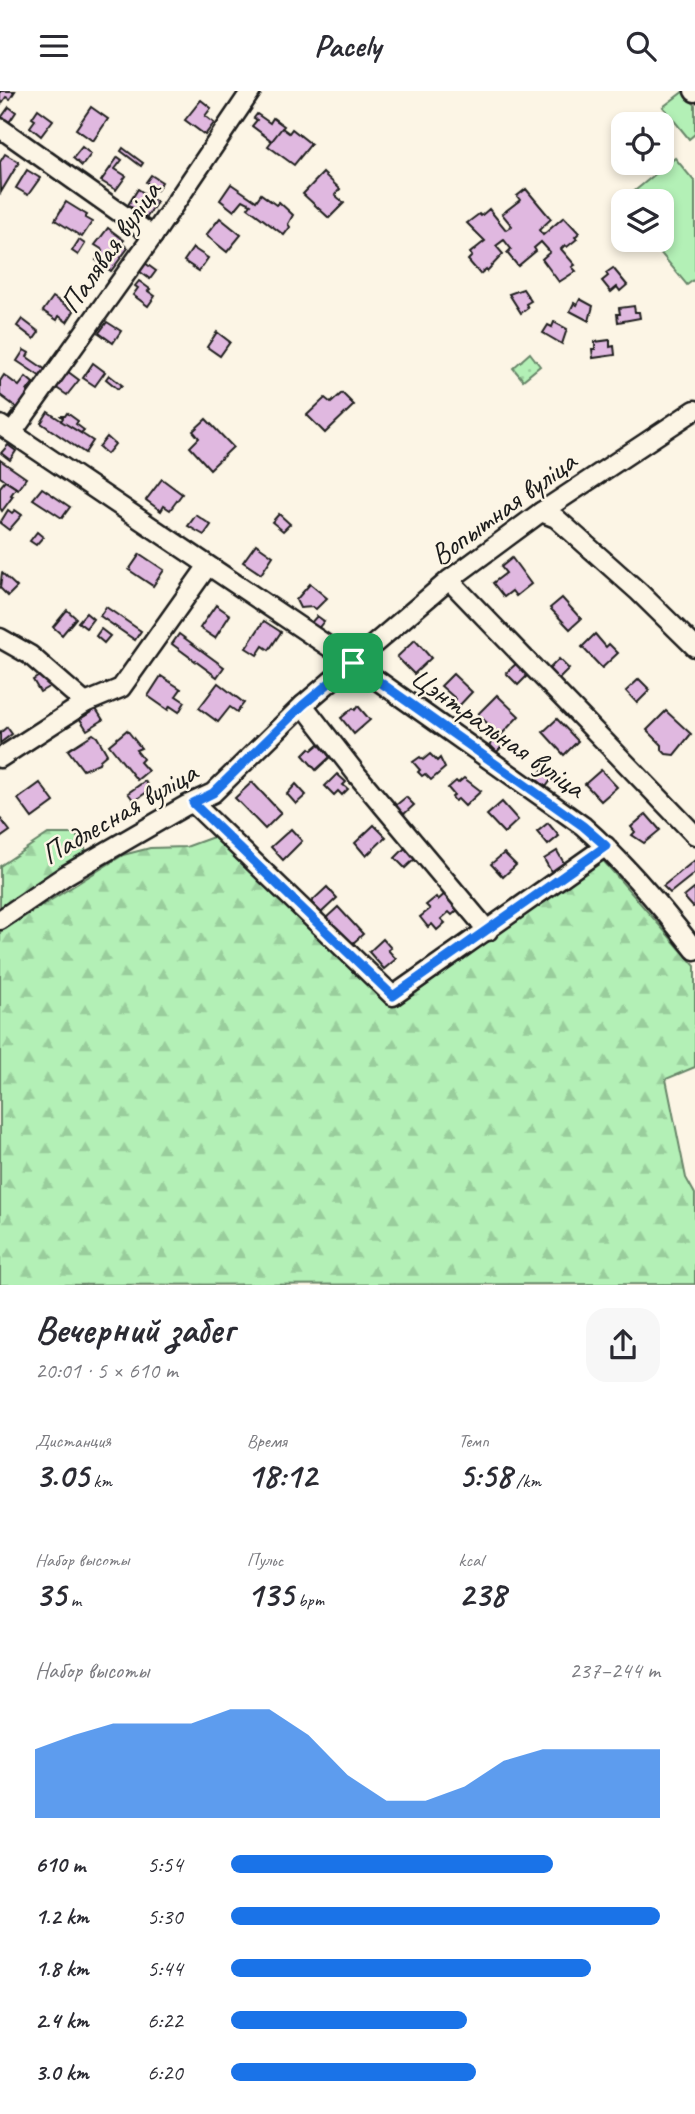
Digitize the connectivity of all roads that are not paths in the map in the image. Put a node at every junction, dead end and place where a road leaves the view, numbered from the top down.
1 (251, 91) edge
2 (0, 128) edge
3 (153, 236) junction
4 (695, 410) edge
5 (6, 429) edge
6 (541, 512) junction
7 (207, 567) junction
8 (449, 580) junction
9 (0, 638) edge
10 (695, 647) edge
11 (353, 663) junction
12 (85, 703) junction
13 (303, 705) junction
14 (0, 758) edge
15 (193, 803) junction
16 (695, 835) edge
17 (606, 846) junction
18 (0, 920) edge
19 (488, 931) junction
20 (695, 950) edge

1 - 3 street, Палявая вуліца
2 - 3 street
3 - 5 street, Палявая вуліца
4 - 6 street, Вопытная вуліца
5 - 7 street, Цэнтральная вуліца
6 - 8 street, Вопытная вуліца
6 - 10 street
7 - 11 street, Цэнтральная вуліца
7 - 12 street
8 - 11 street, Вопытная вуліца
8 - 16 street
9 - 12 street
11 - 13 street, Падлесная вуліца
11 - 17 street, Цэнтральная вуліца
12 - 14 street
13 - 15 street, Падлесная вуліца
13 - 19 street
15 - 18 street, Падлесная вуліца
15 - 19 street
17 - 19 street
17 - 20 street, Цэнтральная вуліца

